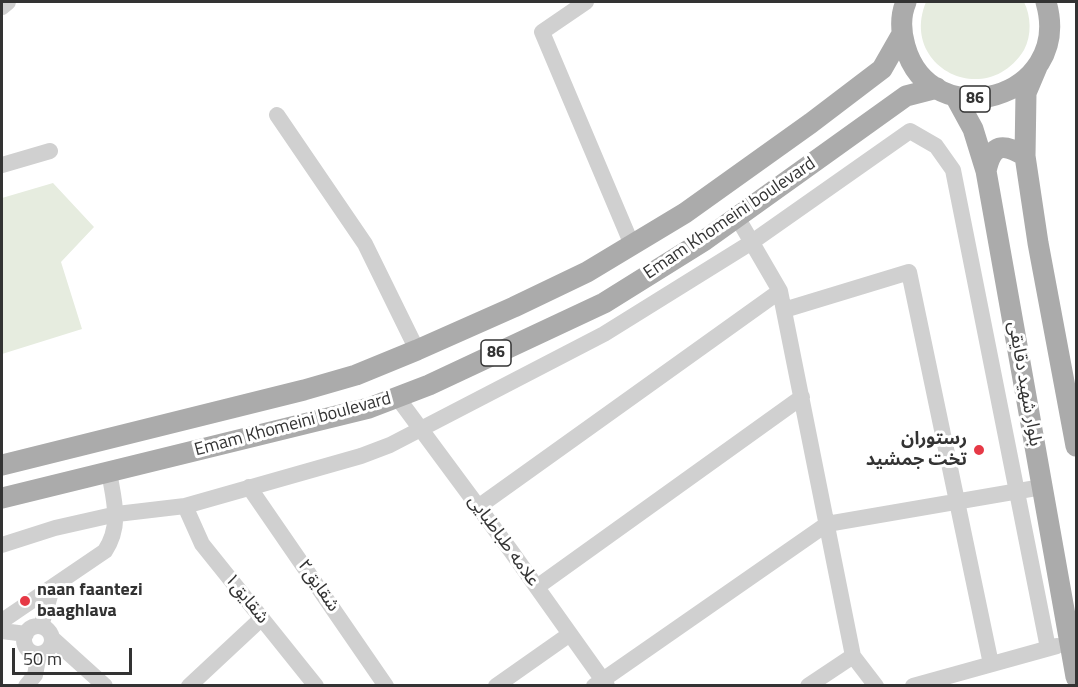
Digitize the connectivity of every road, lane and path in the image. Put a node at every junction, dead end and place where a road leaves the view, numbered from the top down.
1 (8, 2) edge
2 (586, 2) edge
3 (1046, 2) edge
4 (1063, 2) edge
5 (900, 4) edge
6 (2, 8) edge
7 (1050, 28) junction
8 (902, 34) junction
9 (1037, 67) junction
10 (946, 92) junction
11 (847, 96) junction
12 (277, 115) dead end
13 (867, 123) junction
14 (50, 151) dead end
15 (1025, 156) junction
16 (2, 165) edge
17 (986, 171) junction
18 (737, 217) junction
19 (752, 242) junction
20 (632, 245) junction
21 (780, 291) junction
22 (784, 310) junction
23 (417, 350) junction
24 (802, 397) junction
25 (397, 398) junction
26 (419, 429) junction
27 (101, 440) junction
28 (1077, 446) edge
29 (2, 465) edge
30 (109, 472) junction
31 (249, 487) junction
32 (1042, 487) junction
33 (1016, 492) junction
34 (2, 498) edge
35 (957, 502) junction
36 (185, 506) junction
37 (478, 507) junction
38 (117, 514) junction
39 (827, 524) junction
40 (2, 545) edge
41 (537, 587) junction
42 (52, 589) junction
43 (262, 618) junction
44 (2, 621) edge
45 (41, 626) junction
46 (2, 631) edge
47 (26, 634) junction
48 (570, 634) junction
49 (52, 639) junction
50 (1069, 642) junction
51 (1048, 648) junction
52 (39, 654) junction
53 (853, 656) junction
54 (991, 664) junction
55 (1077, 677) edge
56 (601, 683) edge
57 (26, 686) edge
58 (105, 686) edge
59 (189, 686) edge
60 (316, 686) edge
61 (386, 686) edge
62 (496, 686) edge
63 (808, 686) edge
64 (876, 686) edge
65 (913, 686) edge

1 - 6 street
2 - 20 street
3 - 7 main road, 86
4 - 7 main road, 86
5 - 8 main road, 86
7 - 9 main road, 86
8 - 10 main road, 86
8 - 11 main road, Emam Khomeini boulevard / 86
9 - 10 main road, 86
9 - 15 main road
10 - 13 main road, Emam Khomeini boulevard / 86
10 - 17 main road, بلوار شهید دقایقی
11 - 13 main road
11 - 20 main road, Emam Khomeini boulevard / 86
12 - 23 street
13 - 18 main road, Emam Khomeini boulevard / 86
14 - 16 street
15 - 17 main road
15 - 28 main road
17 - 32 main road, بلوار شهید دقایقی
18 - 19 street
18 - 25 main road, Emam Khomeini boulevard / 86
19 - 21 street
19 - 26 street
19 - 33 street
20 - 23 main road, Emam Khomeini boulevard / 86
21 - 22 street
21 - 37 street
22 - 24 street
22 - 35 street
23 - 27 main road, Emam Khomeini boulevard / 86
24 - 39 street
24 - 41 street
25 - 26 street, علامه طباطبایی
25 - 30 main road, Emam Khomeini boulevard / 86
26 - 31 street
26 - 37 street, علامه طباطبایی
27 - 29 main road, Emam Khomeini boulevard / 86
27 - 30 main road
30 - 34 main road, Emam Khomeini boulevard / 86
30 - 38 street
31 - 36 street
31 - 61 street, شقایق۲
32 - 33 street
32 - 50 main road, بلوار شهید دقایقی
33 - 35 street
33 - 51 street
35 - 39 street
35 - 54 street
36 - 38 street
36 - 43 street, شقایق۱
37 - 41 street, علامه طباطبایی
38 - 40 street
38 - 42 street
39 - 53 street
39 - 56 street
41 - 48 street, علامه طباطبایی
42 - 44 street
42 - 45 street
43 - 59 street
43 - 60 street, شقایق۱
45 - 47 street
45 - 49 street
46 - 47 street
47 - 52 street
48 - 56 street, علامه طباطبایی
48 - 62 street
49 - 52 street
49 - 58 street
50 - 51 street
50 - 55 main road, بلوار شهید دقایقی
51 - 54 street
52 - 57 street
53 - 63 street
53 - 64 street
54 - 65 street

